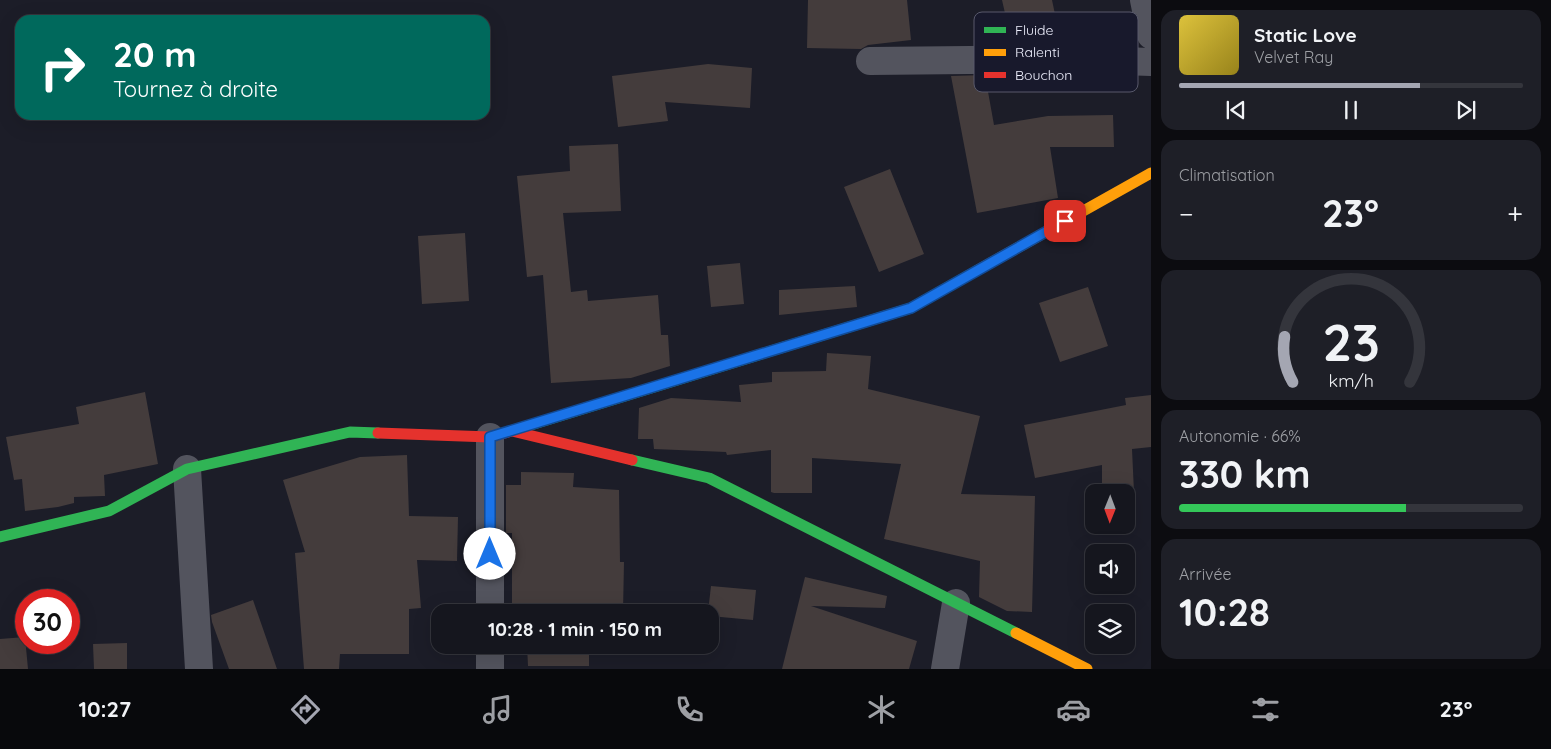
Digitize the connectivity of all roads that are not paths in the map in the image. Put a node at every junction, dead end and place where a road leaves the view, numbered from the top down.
1 (1144, 0) edge
2 (1151, 35) edge
3 (974, 60) edge
4 (870, 61) dead end
5 (1138, 62) edge
6 (1151, 62) edge
7 (1151, 173) edge
8 (501, 434) junction
9 (187, 468) junction
10 (0, 537) edge
11 (956, 603) junction
12 (490, 604) edge
13 (490, 654) edge
14 (199, 669) edge
15 (490, 669) edge
16 (944, 669) edge
17 (1087, 669) edge

1 - 2 street
3 - 4 street
5 - 6 street
7 - 8 street
8 - 9 street
8 - 11 street
8 - 12 street
9 - 10 street
9 - 14 street
11 - 16 street
11 - 17 street
13 - 15 street

